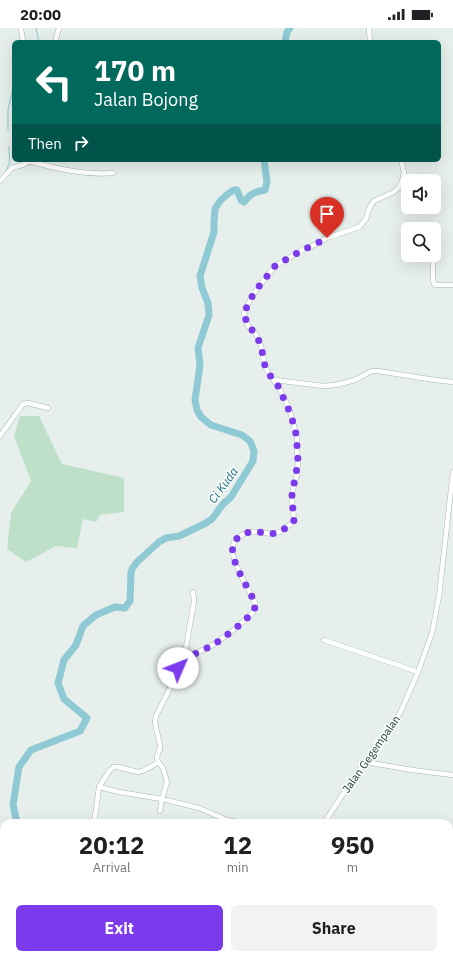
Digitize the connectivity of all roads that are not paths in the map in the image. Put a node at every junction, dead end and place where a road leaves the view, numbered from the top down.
1 (21, 28) edge
2 (59, 28) edge
3 (369, 28) edge
4 (22, 40) edge
5 (56, 40) edge
6 (370, 40) edge
7 (28, 162) edge
8 (34, 162) edge
9 (402, 162) edge
10 (113, 173) dead end
11 (0, 181) edge
12 (433, 262) edge
13 (453, 286) edge
14 (274, 380) junction
15 (453, 382) edge
16 (48, 408) dead end
17 (0, 436) edge
18 (453, 472) edge
19 (193, 592) dead end
20 (324, 640) dead end
21 (180, 660) junction
22 (418, 672) junction
23 (158, 762) junction
24 (366, 762) junction
25 (453, 774) edge
26 (99, 787) junction
27 (162, 799) junction
28 (160, 811) dead end
29 (94, 819) edge
30 (225, 819) edge
31 (327, 819) edge

1 - 4 street
2 - 5 street
3 - 6 street
7 - 11 street
8 - 10 street
9 - 14 street
12 - 13 street
14 - 15 street
14 - 21 street
16 - 17 street
18 - 22 street, Jalan Gegempalan
19 - 21 street
20 - 22 street
21 - 23 street
22 - 24 street, Jalan Gegempalan
23 - 26 street
23 - 27 street
24 - 25 street
24 - 31 street, Jalan Gegempalan
26 - 27 street
26 - 29 street
27 - 28 street
27 - 30 street

